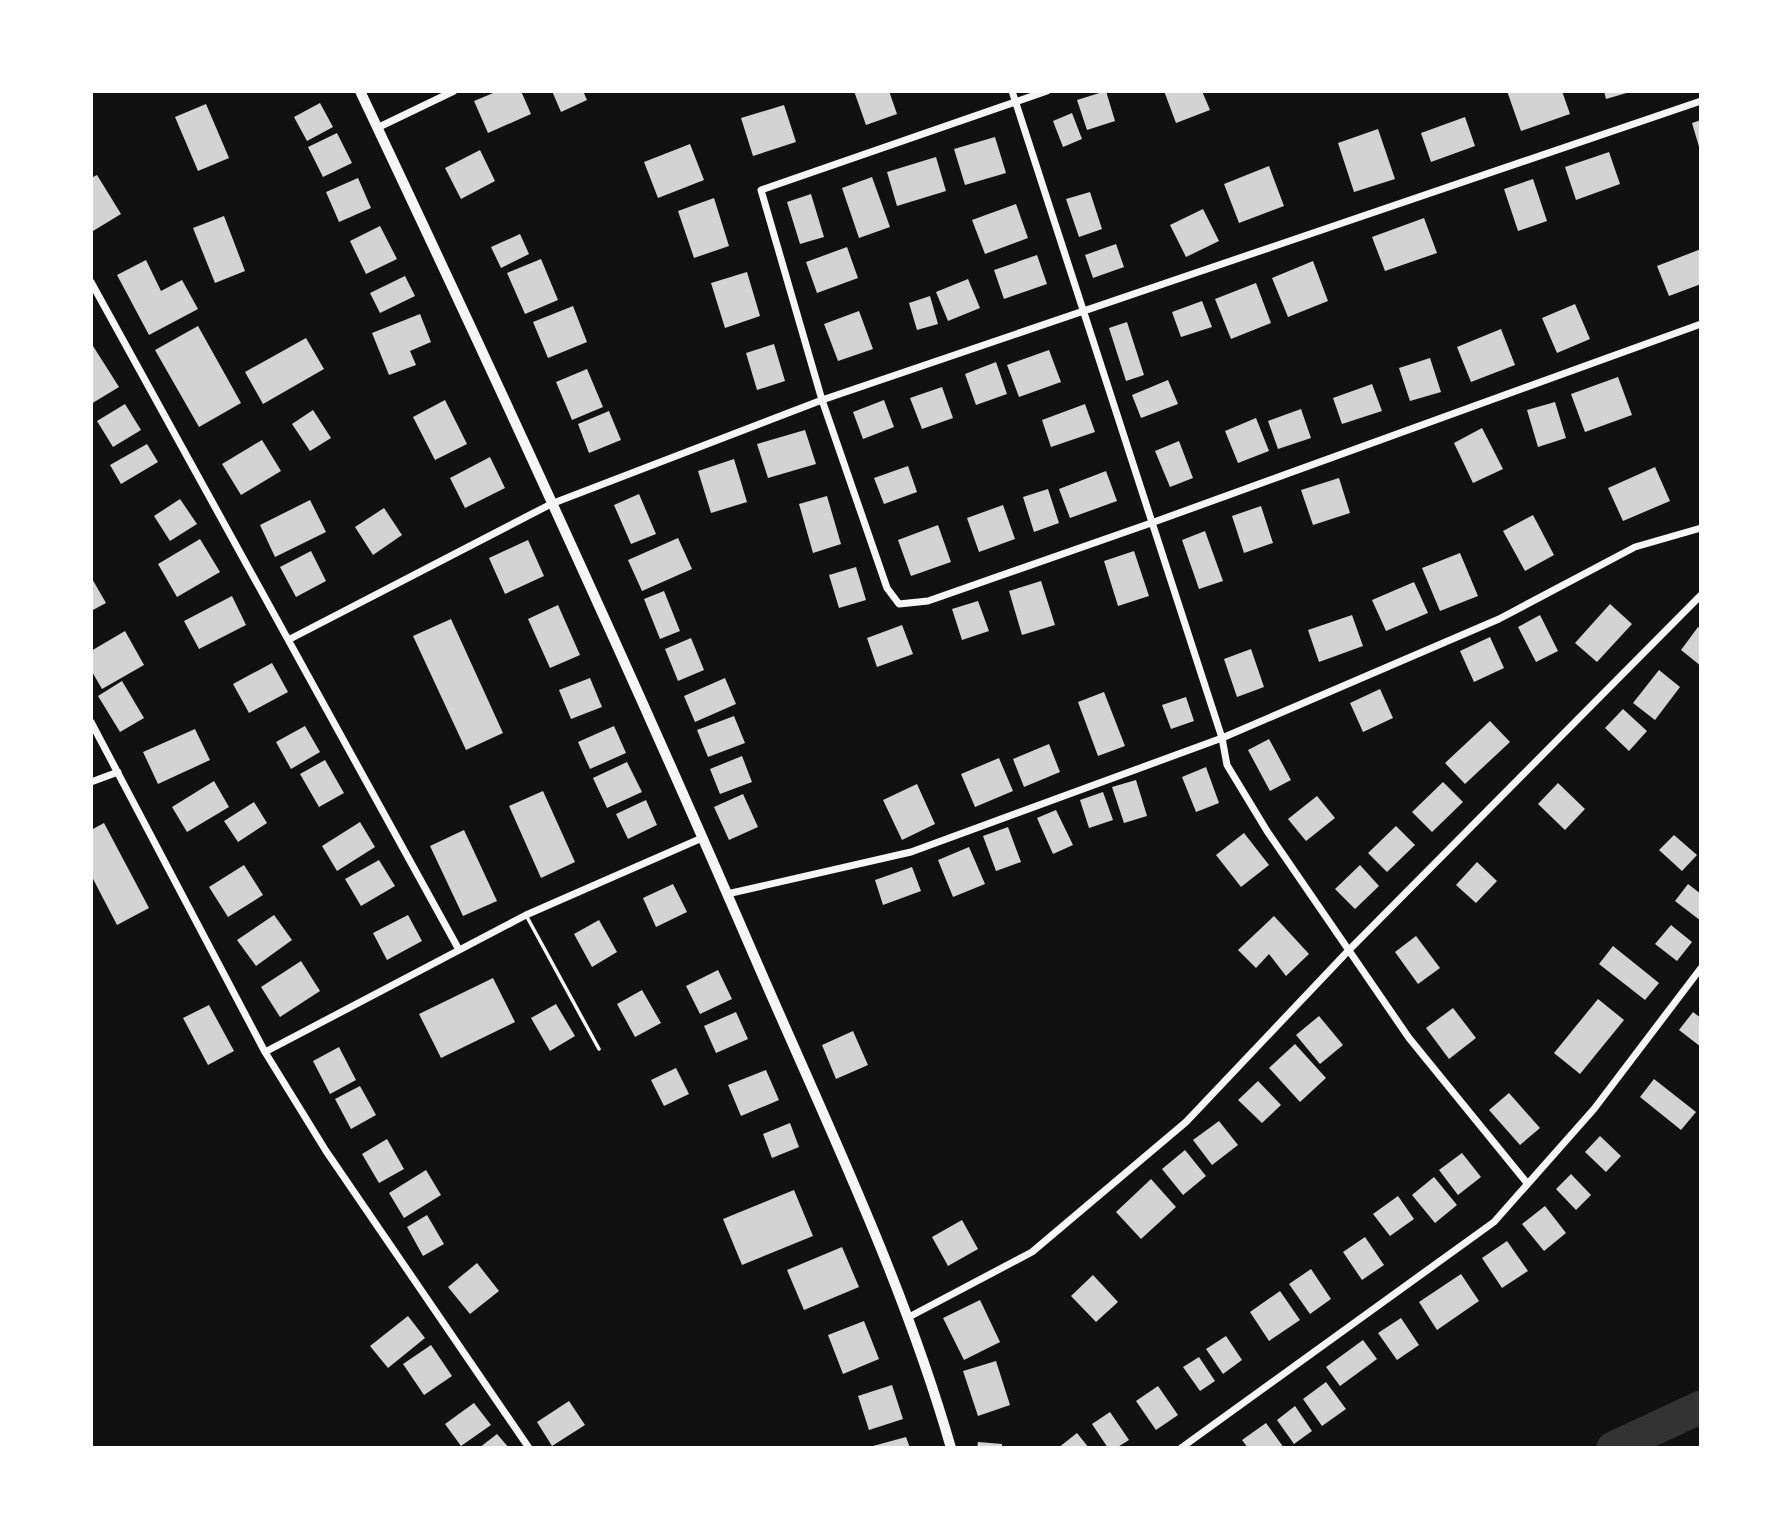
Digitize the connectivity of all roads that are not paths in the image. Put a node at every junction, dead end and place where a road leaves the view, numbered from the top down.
1 (360, 91) edge
2 (454, 91) edge
3 (1012, 91) edge
4 (1047, 91) edge
5 (1701, 101) edge
6 (1016, 103) junction
7 (377, 128) junction
8 (91, 282) edge
9 (1083, 313) junction
10 (1701, 324) edge
11 (822, 400) junction
12 (551, 504) junction
13 (1154, 523) junction
14 (1701, 528) edge
15 (1701, 595) edge
16 (290, 639) junction
17 (91, 722) edge
18 (1222, 738) junction
19 (118, 772) junction
20 (91, 782) edge
21 (702, 838) junction
22 (727, 894) junction
23 (526, 915) junction
24 (458, 948) junction
25 (1349, 950) junction
26 (1701, 968) edge
27 (599, 1049) dead end
28 (265, 1052) junction
29 (1527, 1183) junction
30 (909, 1317) junction
31 (530, 1448) edge
32 (951, 1448) edge
33 (1181, 1448) edge

1 - 7 street
2 - 7 street
3 - 6 street
4 - 6 street
5 - 9 street
6 - 9 street
6 - 11 street
7 - 12 street
8 - 16 street
9 - 11 street
9 - 13 street
10 - 13 street
11 - 12 street
11 - 13 street
12 - 16 street
12 - 21 street
13 - 18 street
14 - 18 street
15 - 25 street
16 - 24 street
17 - 19 street
18 - 22 street
18 - 25 street
19 - 20 street
19 - 28 street
21 - 22 street
21 - 23 street
22 - 30 street
23 - 24 street
23 - 27 lane
24 - 28 street
25 - 29 street
25 - 30 street
26 - 29 street
28 - 31 street
29 - 33 street
30 - 32 street

